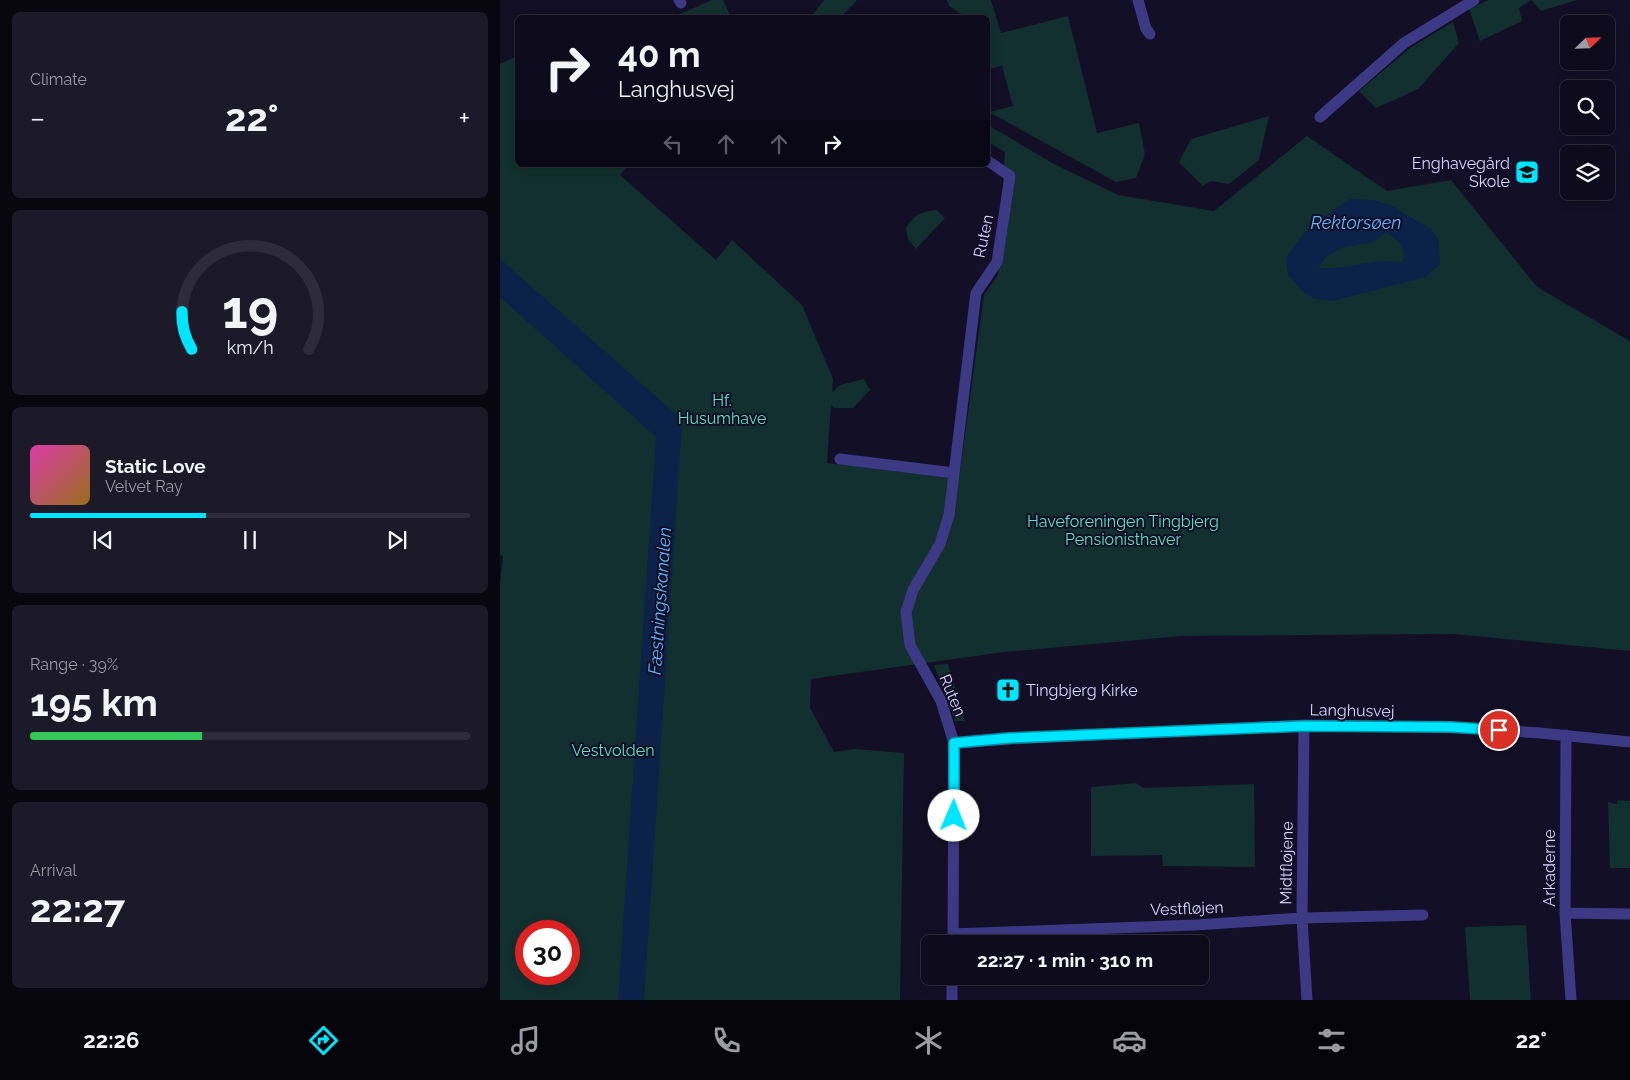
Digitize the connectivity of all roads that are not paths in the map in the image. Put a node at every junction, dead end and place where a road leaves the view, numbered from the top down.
1 (1138, 0) edge
2 (1474, 0) edge
3 (1150, 34) dead end
4 (1320, 117) dead end
5 (990, 162) edge
6 (840, 459) dead end
7 (954, 473) junction
8 (1304, 726) junction
9 (1566, 735) junction
10 (1630, 742) edge
11 (954, 743) junction
12 (1565, 913) junction
13 (1630, 914) edge
14 (1423, 915) dead end
15 (1302, 918) junction
16 (953, 935) edge
17 (1022, 935) edge
18 (952, 985) edge
19 (952, 1000) edge
20 (1307, 1000) edge
21 (1571, 1000) edge

1 - 3 street
2 - 4 street
5 - 7 street, Ruten
6 - 7 street
7 - 11 street, Ruten
8 - 9 street, Langhusvej
8 - 11 street, Langhusvej
8 - 15 street, Midtfløjene
9 - 10 street, Langhusvej
9 - 12 street, Arkaderne
11 - 16 street, Ruten
12 - 13 street
12 - 21 street, Arkaderne
14 - 15 street, Vestfløjen
15 - 17 street, Vestfløjen
15 - 20 street, Midtfløjene
18 - 19 street

